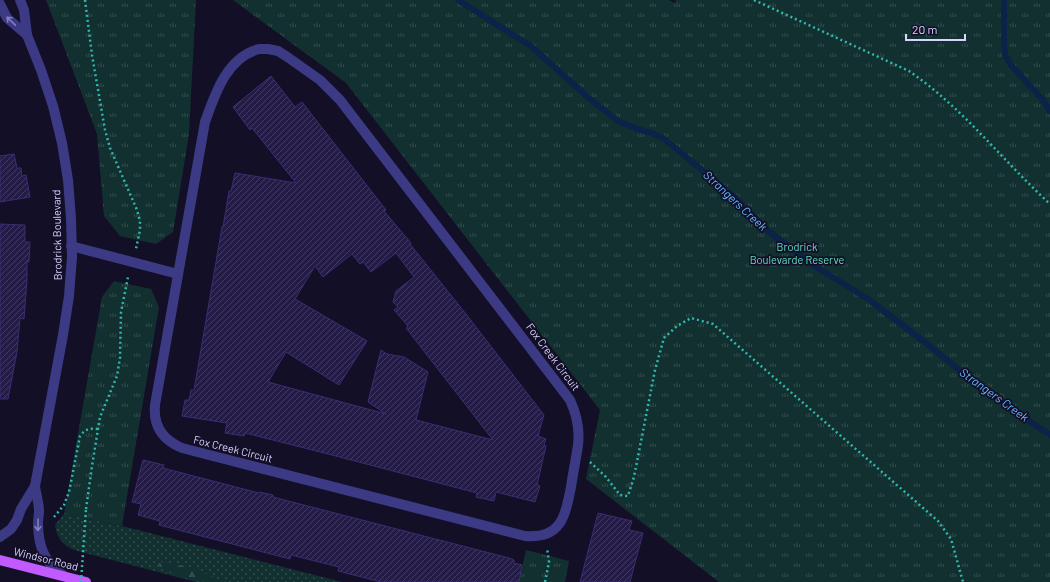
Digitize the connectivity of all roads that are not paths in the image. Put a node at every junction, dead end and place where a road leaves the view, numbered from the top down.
1 (20, 0) edge
2 (0, 4) edge
3 (27, 35) junction
4 (72, 246) junction
5 (178, 274) junction
6 (35, 486) junction
7 (0, 538) edge
8 (0, 560) edge
9 (64, 576) junction
10 (86, 582) edge

1 - 3 street, Brodrick Boulevard
3 -> 2 street, Brodrick Boulevard
3 - 4 street, Brodrick Boulevard
4 - 5 street
4 - 6 street, Brodrick Boulevard
5 - 5 street, Fox Creek Circuit
6 - 7 street, Brodrick Boulevard
6 -> 9 street, Brodrick Boulevard
8 - 9 main road, Windsor Road
9 - 10 main road, Windsor Road

